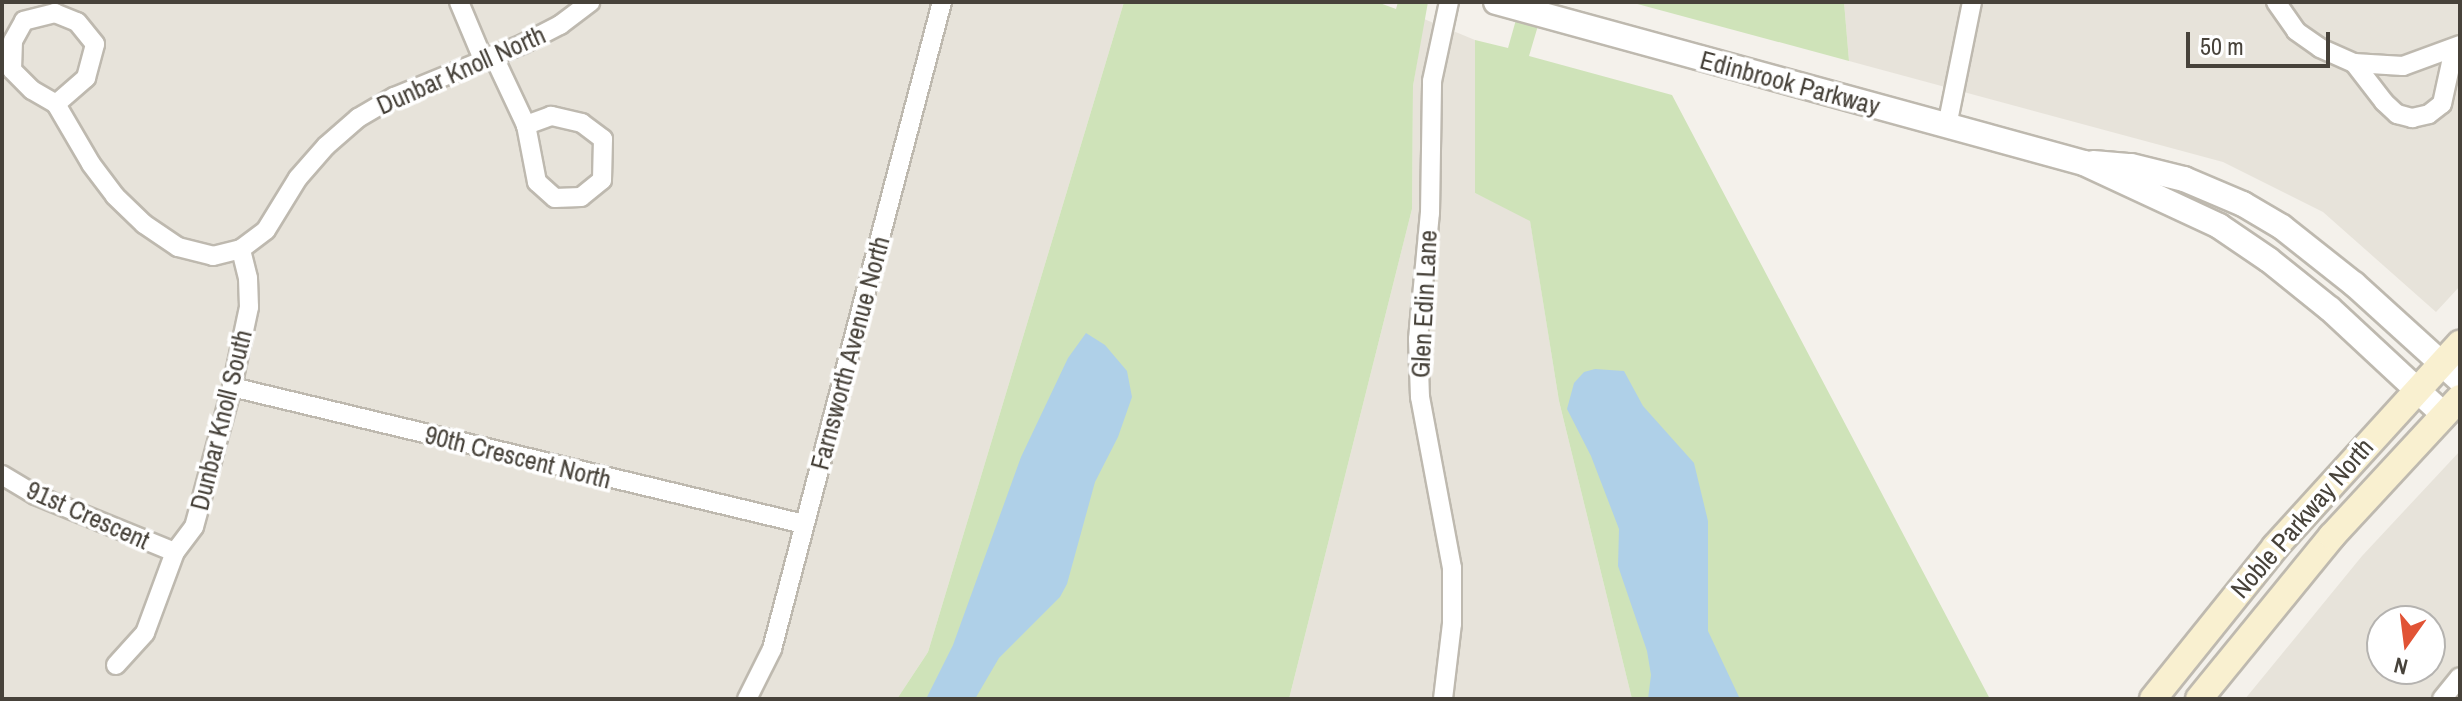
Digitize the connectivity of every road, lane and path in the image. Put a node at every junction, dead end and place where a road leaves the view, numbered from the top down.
1 (459, 2) edge
2 (590, 2) edge
3 (942, 2) edge
4 (1449, 2) edge
5 (1496, 2) edge
6 (1972, 2) edge
7 (2276, 2) edge
8 (2457, 47) edge
9 (488, 57) junction
10 (2354, 63) junction
11 (56, 104) junction
12 (526, 125) junction
13 (1947, 126) junction
14 (2084, 163) junction
15 (241, 249) junction
16 (2454, 363) edge
17 (232, 387) junction
18 (2417, 390) junction
19 (2452, 407) edge
20 (2, 475) edge
21 (804, 524) junction
22 (175, 552) junction
23 (116, 665) dead end
24 (2460, 677) edge
25 (747, 699) edge
26 (1443, 699) edge
27 (2153, 699) edge
28 (2199, 699) edge
29 (2442, 699) edge

1 - 9 street
2 - 9 street, Dunbar Knoll North
3 - 21 street, Farnsworth Avenue North
4 - 26 street, Glen Edin Lane
5 - 13 street, Edinbrook Parkway
6 - 13 street
7 - 10 street
8 - 10 street
8 - 10 street
9 - 12 street
9 - 15 street, Dunbar Knoll North
11 - 11 street
11 - 15 street
12 - 12 street
13 - 14 street, Edinbrook Parkway
14 - 16 street, Edinbrook Parkway
14 - 18 street, Edinbrook Parkway
15 - 17 street, Dunbar Knoll South
16 - 18 main road, Noble Parkway North
17 - 21 street, 90th Crescent North
17 - 22 street, Dunbar Knoll South
18 - 19 street, Edinbrook Parkway
18 - 27 main road, Noble Parkway North
19 - 28 main road, Noble Parkway North
20 - 22 street, 91st Crescent
21 - 25 street, Farnsworth Avenue North
22 - 23 street, Dunbar Knoll South
24 - 29 street

